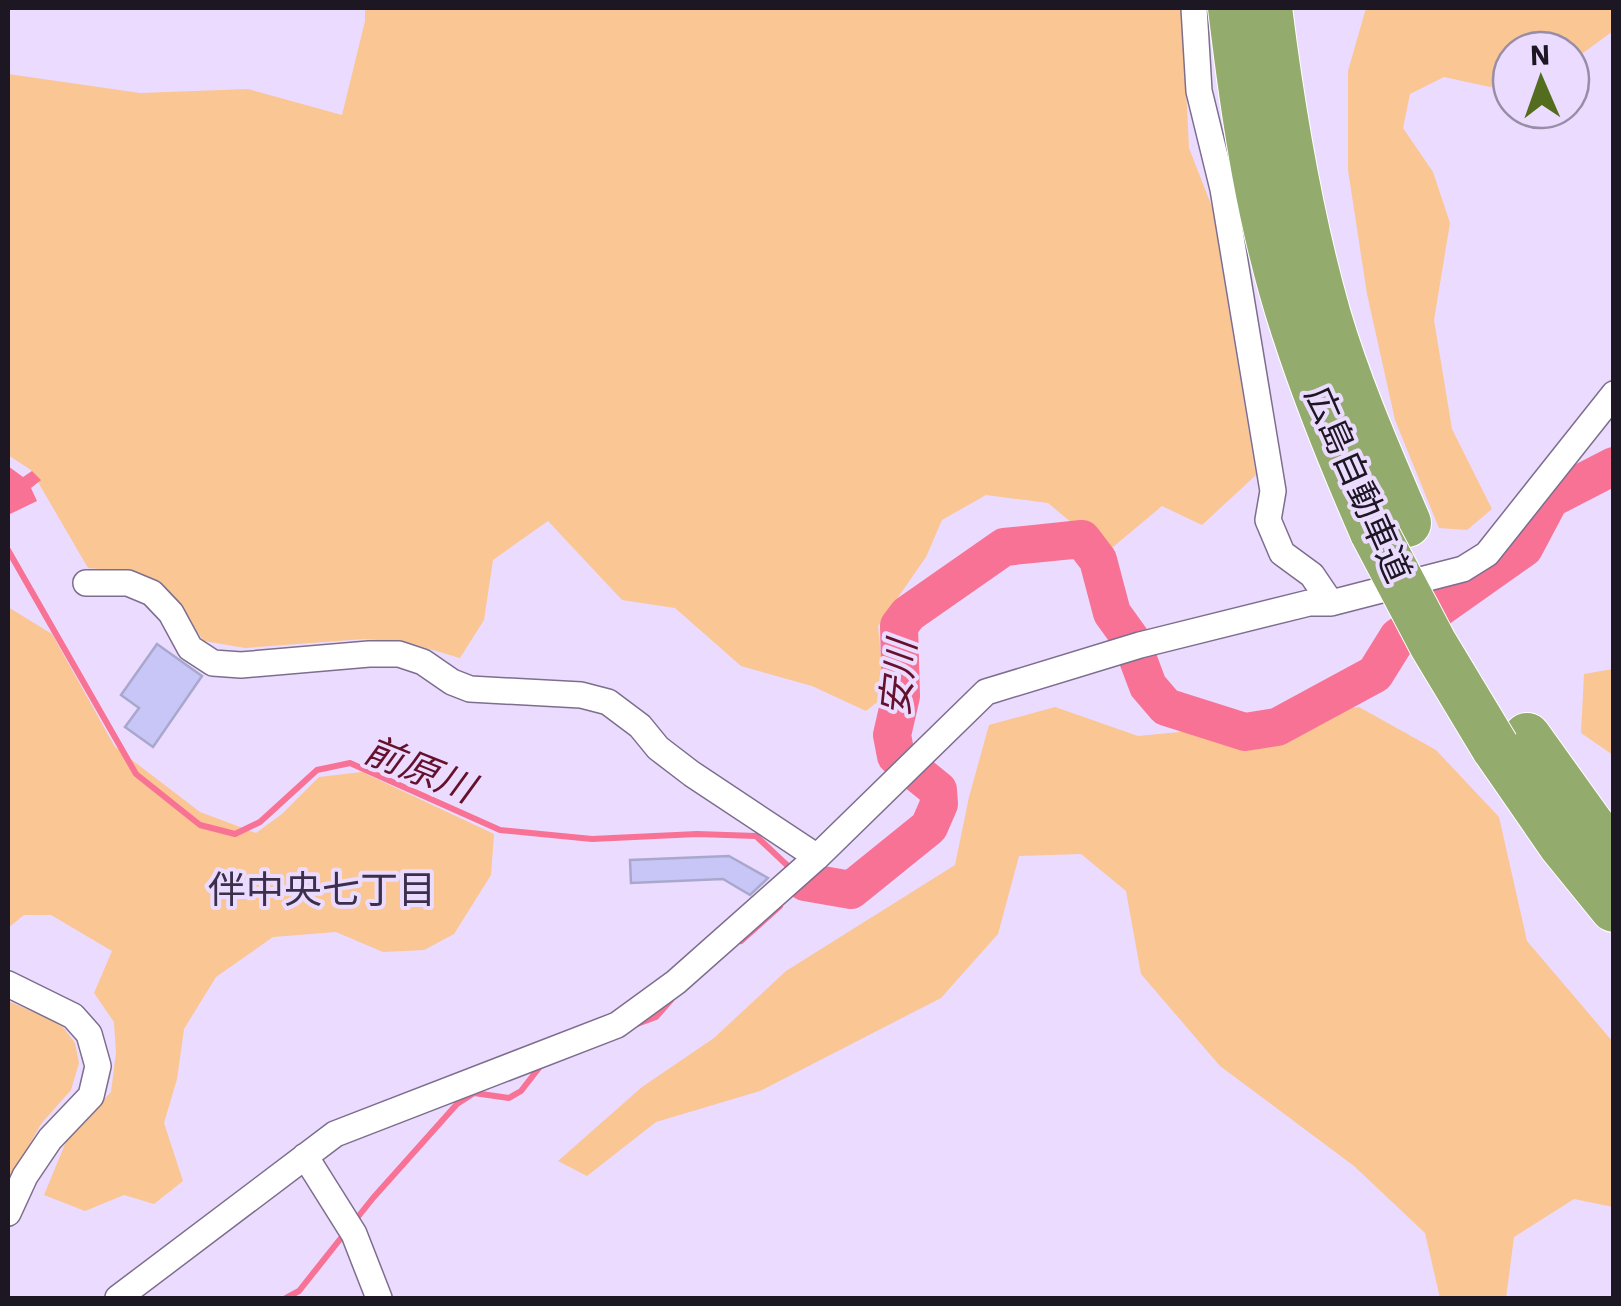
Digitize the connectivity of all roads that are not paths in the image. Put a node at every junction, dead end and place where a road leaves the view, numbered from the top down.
1 (1194, 8) edge
2 (1232, 8) edge
3 (1268, 8) edge
4 (1614, 394) edge
5 (1390, 528) junction
6 (86, 583) dead end
7 (1331, 603) junction
8 (1509, 739) junction
9 (1614, 854) edge
10 (818, 857) junction
11 (1614, 908) edge
12 (8, 984) edge
13 (305, 1156) junction
14 (8, 1214) edge
15 (118, 1298) edge
16 (379, 1298) edge

1 - 7 street
2 - 5 highway, 広島自動車道
3 - 5 highway, 広島自動車道
4 - 7 street
5 - 8 highway, 広島自動車道, bridge
6 - 10 street
7 - 10 street
8 - 9 highway, 広島自動車道
8 - 11 highway, 広島自動車道
10 - 13 street
12 - 14 street
13 - 15 street
13 - 16 street

